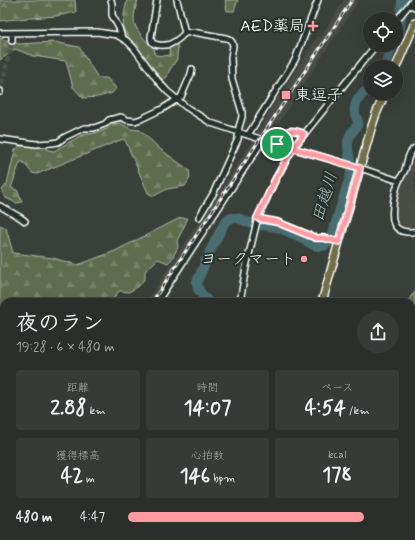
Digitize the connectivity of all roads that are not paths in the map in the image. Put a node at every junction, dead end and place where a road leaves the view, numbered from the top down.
1 (111, 0) edge
2 (157, 0) edge
3 (177, 0) edge
4 (318, 0) edge
5 (409, 4) edge
6 (415, 7) edge
7 (402, 12) edge
8 (415, 23) edge
9 (0, 32) edge
10 (12, 33) junction
11 (185, 33) junction
12 (122, 38) junction
13 (12, 41) tunnel mouth
14 (370, 52) edge
15 (399, 60) edge
16 (192, 69) dead end
17 (177, 100) junction
18 (382, 100) edge
19 (240, 133) junction
20 (304, 134) junction
21 (248, 135) junction
22 (0, 139) edge
23 (263, 140) junction
24 (277, 144) junction
25 (293, 148) junction
26 (415, 148) edge
27 (360, 168) junction
28 (399, 181) junction
29 (0, 206) edge
30 (199, 217) dead end
31 (257, 220) junction
32 (25, 221) dead end
33 (415, 232) edge
34 (333, 241) junction
35 (160, 298) edge
36 (241, 298) edge
37 (323, 298) edge

1 - 12 street
2 - 11 street
3 - 11 street
4 - 21 street
5 - 6 street
5 - 7 street
8 - 15 main road
9 - 10 street
10 - 12 street
10 - 13 street
11 - 19 street
12 - 17 street
14 - 20 street
16 - 17 street
17 - 19 street
17 - 22 street
18 - 27 main road
19 - 21 street
19 - 30 street
20 - 24 street
20 - 25 street
21 - 23 street
23 - 24 street
23 - 35 street
24 - 25 street
25 - 27 street
25 - 31 street
26 - 28 street
27 - 28 street
27 - 34 main road
28 - 33 street
29 - 32 street
31 - 34 street
31 - 36 street
34 - 37 main road

